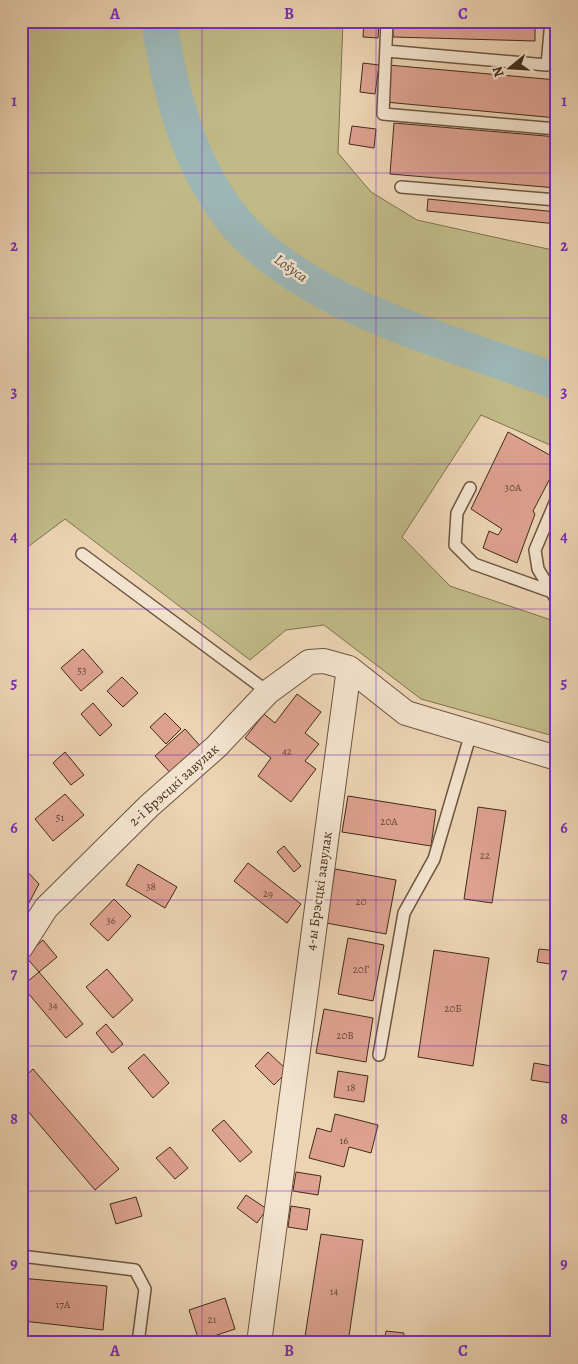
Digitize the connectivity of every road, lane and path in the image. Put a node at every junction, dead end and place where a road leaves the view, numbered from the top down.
1 (387, 21) edge
2 (550, 21) edge
3 (386, 51) junction
4 (552, 66) edge
5 (557, 129) edge
6 (402, 187) dead end
7 (557, 200) edge
8 (470, 488) dead end
9 (557, 498) edge
10 (82, 554) dead end
11 (555, 596) edge
12 (349, 668) junction
13 (268, 692) junction
14 (471, 733) junction
15 (557, 758) edge
16 (21, 947) edge
17 (378, 1055) dead end
18 (21, 1256) edge
19 (138, 1343) edge
20 (259, 1343) edge

1 - 3 lane
2 - 4 lane
3 - 4 lane
3 - 5 lane
6 - 7 lane
8 - 11 lane
9 - 11 lane
10 - 13 lane
12 - 13 street, 2-і Брэсцкі завулак
12 - 14 street
12 - 20 street, 4-ы Брэсцкі завулак
13 - 16 street, 2-і Брэсцкі завулак
14 - 15 street
14 - 17 lane
18 - 19 lane

